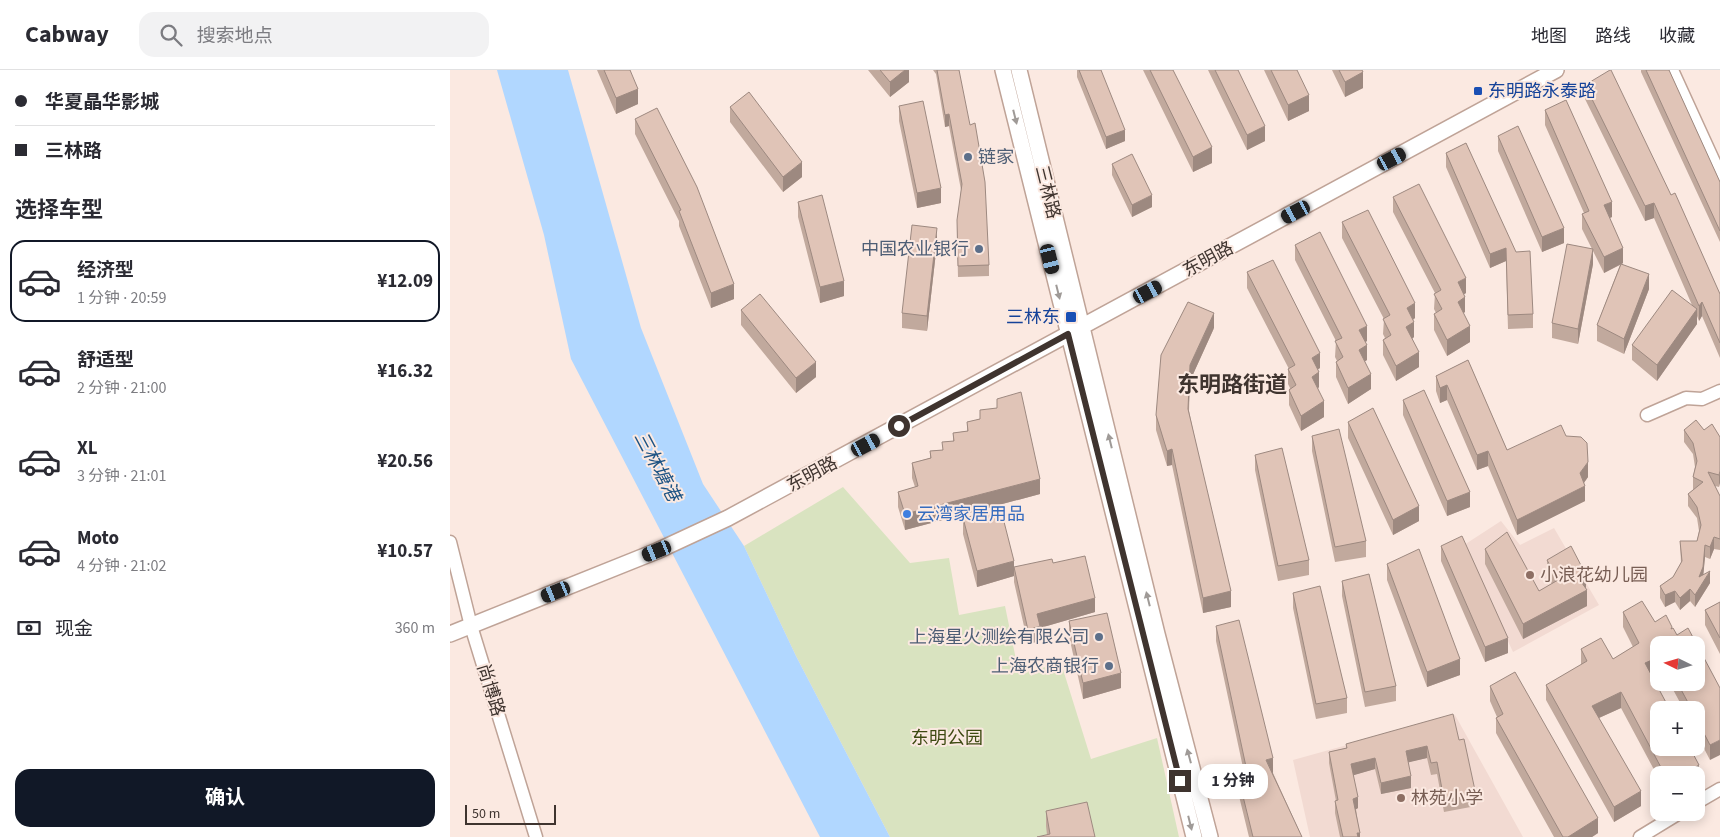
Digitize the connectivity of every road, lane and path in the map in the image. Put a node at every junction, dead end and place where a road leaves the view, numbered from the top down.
1 (1003, 70) edge
2 (1019, 70) edge
3 (1556, 70) edge
4 (1672, 70) edge
5 (1720, 175) edge
6 (1075, 331) junction
7 (1720, 391) edge
8 (1647, 416) dead end
9 (450, 542) edge
10 (471, 626) junction
11 (450, 634) edge
12 (1720, 789) edge
13 (1705, 798) edge
14 (1666, 821) edge
15 (536, 837) edge
16 (1194, 837) edge
17 (1210, 837) edge
18 (1640, 837) edge

1 -> 6 main road, 三林路
2 - 6 main road, 三林路
3 - 6 main road, 东明路
4 - 5 street
6 - 10 main road, 东明路
6 -> 16 main road, 三林路
17 -> 6 main road, 三林路
7 - 8 street
9 - 10 street, 尚博路
10 - 11 main road, 东明路
10 - 15 street, 尚博路
12 - 13 street
14 - 18 street

